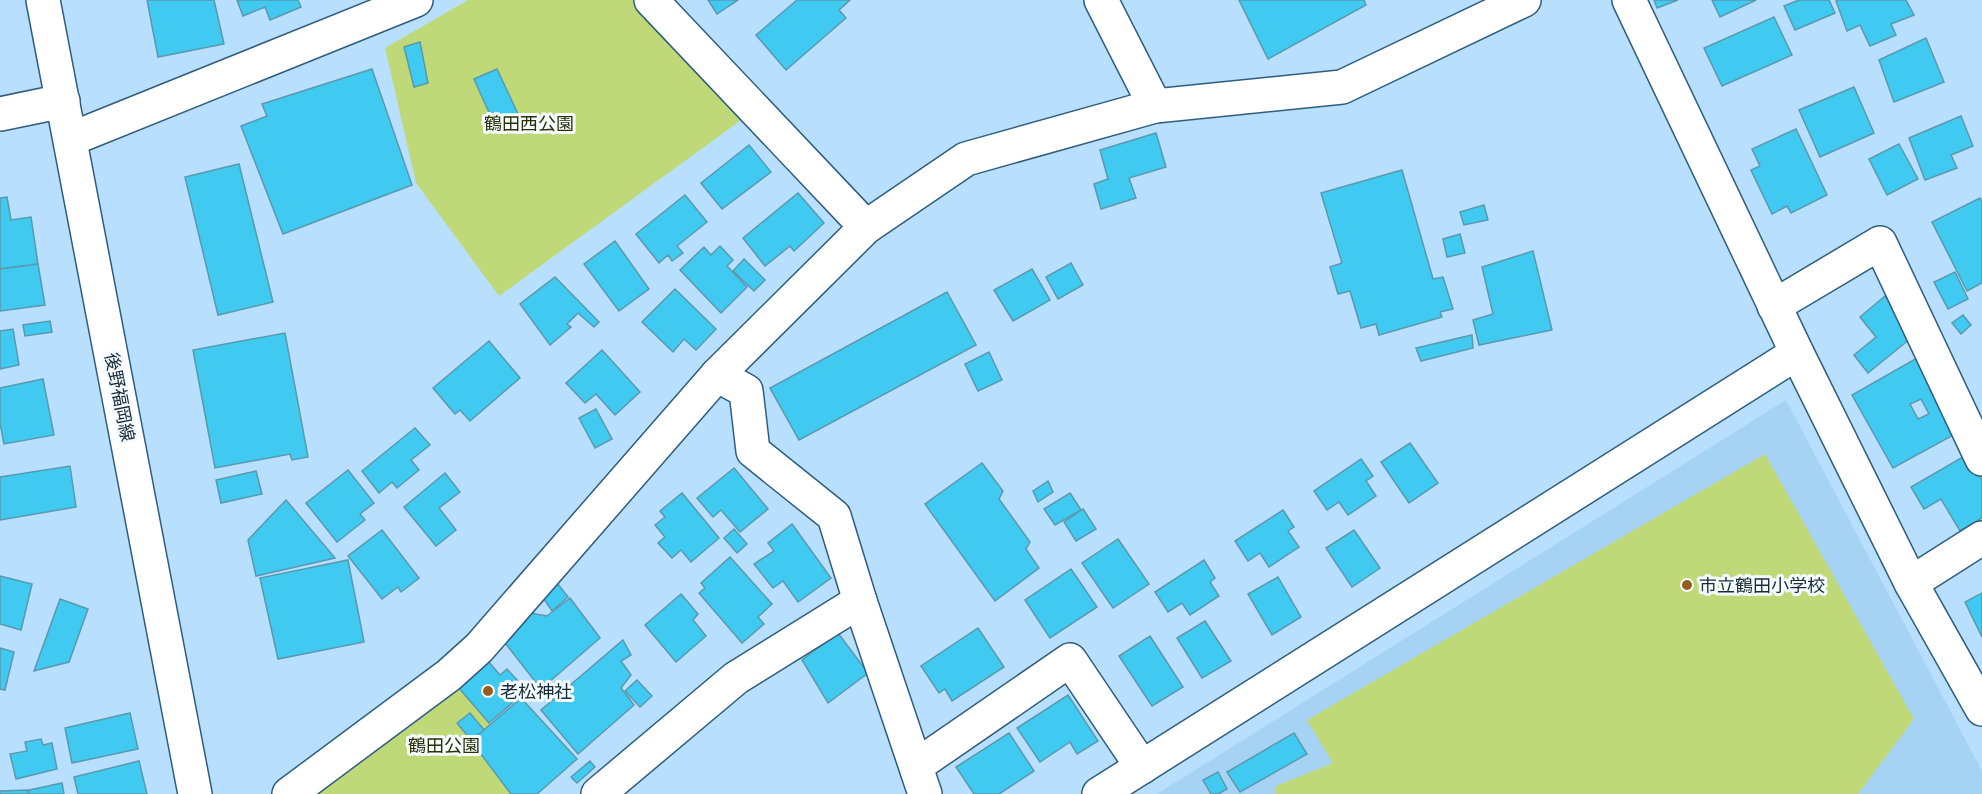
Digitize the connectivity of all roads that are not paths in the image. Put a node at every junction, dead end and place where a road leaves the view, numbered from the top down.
1 (43, 0) edge
2 (416, 0) edge
3 (651, 0) edge
4 (1101, 0) edge
5 (1524, 0) edge
6 (1629, 0) edge
7 (63, 100) junction
8 (1155, 106) junction
9 (0, 114) edge
10 (71, 139) junction
11 (866, 227) junction
12 (1773, 306) junction
13 (1797, 353) junction
14 (717, 375) junction
15 (1982, 459) edge
16 (1982, 538) edge
17 (1911, 583) junction
18 (860, 601) junction
19 (1982, 709) edge
20 (1142, 767) junction
21 (920, 780) edge
22 (195, 794) edge
23 (289, 794) edge
24 (598, 794) edge
25 (1099, 794) edge

1 - 7 street, 後野福岡線
2 - 10 street
3 - 11 street
4 - 8 street
5 - 8 street
6 - 12 street
7 - 9 street
7 - 10 street, 後野福岡線
8 - 11 street
10 - 22 street, 後野福岡線
11 - 14 street
12 - 13 street
12 - 15 street
13 - 17 street
13 - 20 street
14 - 18 street
14 - 23 street
16 - 17 street
17 - 19 street
18 - 21 street
18 - 24 street
20 - 21 street
20 - 25 street

